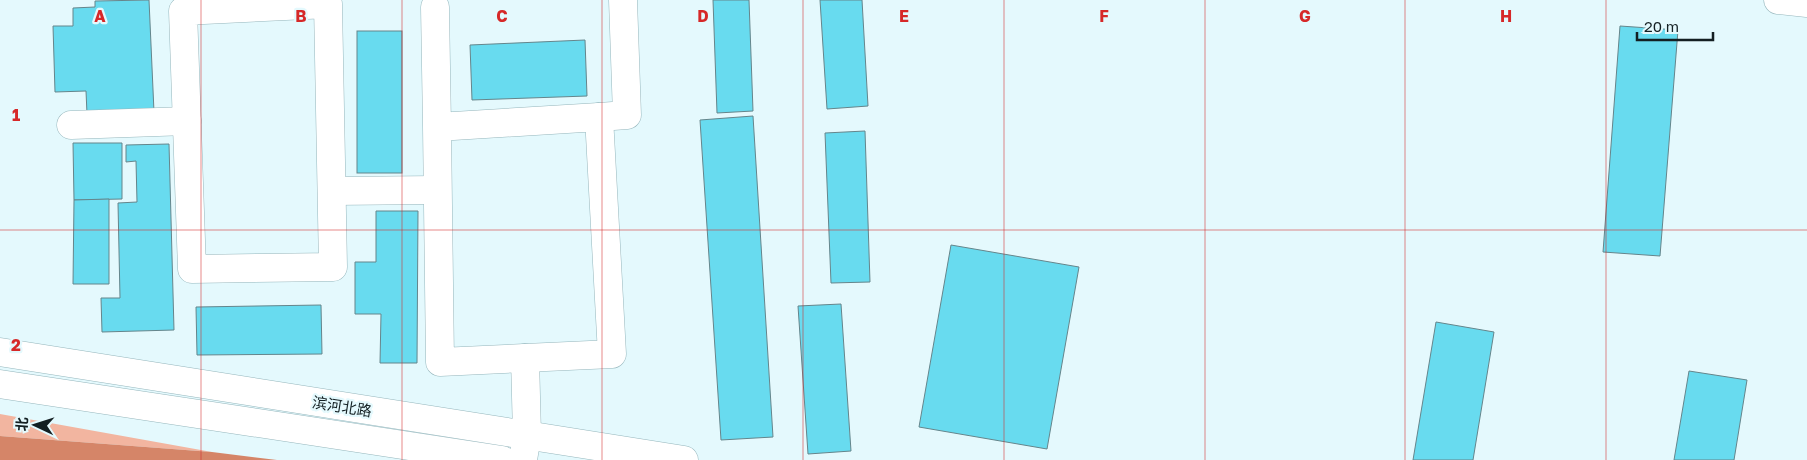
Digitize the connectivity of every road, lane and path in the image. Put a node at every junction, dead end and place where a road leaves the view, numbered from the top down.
1 (623, 0) edge
2 (1778, 0) edge
3 (1807, 3) edge
4 (435, 8) dead end
5 (599, 117) junction
6 (187, 121) junction
7 (71, 126) dead end
8 (437, 127) junction
9 (437, 190) junction
10 (332, 191) junction
11 (0, 352) edge
12 (525, 358) junction
13 (0, 384) edge
14 (525, 448) edge
15 (502, 460) edge
16 (684, 460) edge

1 - 5 main road
2 - 3 main road
4 - 8 main road
5 - 8 main road
5 - 12 main road
6 - 7 main road
6 - 10 main road
6 - 10 main road
8 - 9 main road
9 - 10 main road
9 - 12 main road
11 - 14 main road, 滨河北路
12 - 14 main road
13 - 15 main road, 滨河北路
14 - 16 main road, 滨河北路

